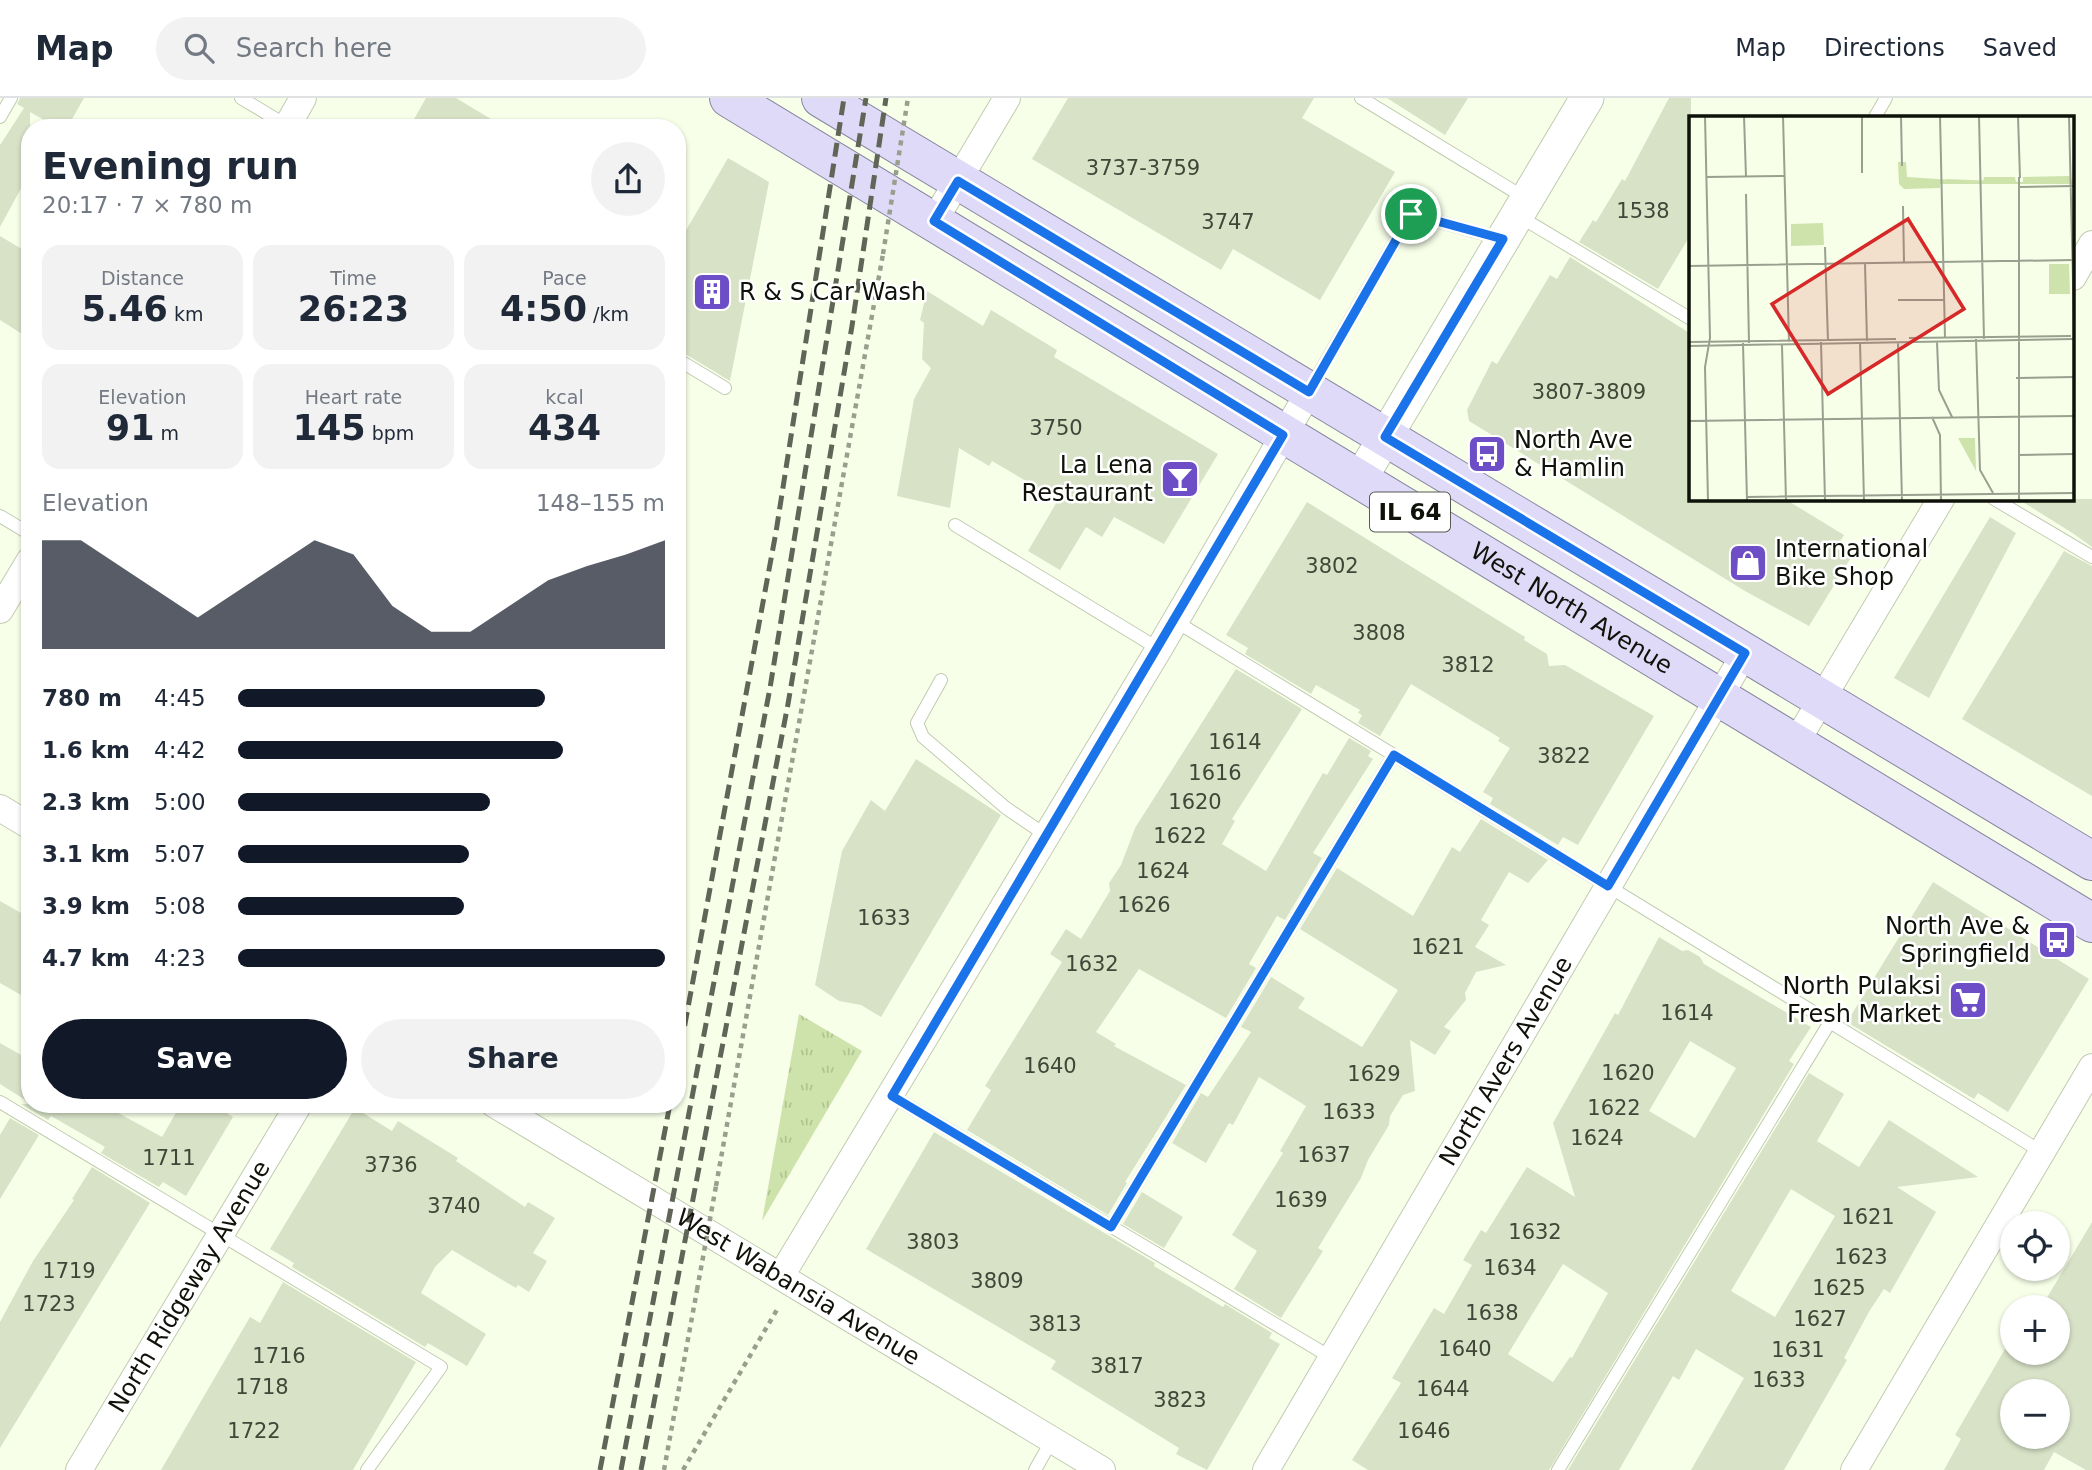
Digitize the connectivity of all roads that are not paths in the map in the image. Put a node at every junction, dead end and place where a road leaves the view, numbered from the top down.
1 (11, 98) edge
2 (241, 98) edge
3 (303, 98) edge
4 (729, 98) edge
5 (821, 98) edge
6 (1007, 98) edge
7 (1361, 98) edge
8 (1587, 98) edge
9 (1886, 98) edge
10 (1876, 116) edge
11 (0, 117) edge
12 (275, 119) edge
13 (292, 119) edge
14 (958, 181) junction
15 (1515, 218) junction
16 (934, 221) junction
17 (2092, 244) edge
18 (2074, 275) edge
19 (1689, 318) edge
20 (686, 364) edge
21 (725, 388) dead end
22 (1309, 392) junction
23 (1283, 435) junction
24 (1385, 437) junction
25 (1359, 481) junction
26 (1940, 500) edge
27 (1996, 500) edge
28 (0, 516) edge
29 (956, 525) dead end
30 (21, 529) edge
31 (2092, 557) edge
32 (21, 575) edge
33 (0, 610) edge
34 (1175, 621) junction
35 (1159, 649) junction
36 (1745, 653) junction
37 (941, 680) dead end
38 (1719, 698) junction
39 (1822, 699) junction
40 (1795, 744) junction
41 (1394, 755) junction
42 (0, 808) edge
43 (21, 821) edge
44 (1047, 836) junction
45 (2092, 862) edge
46 (1608, 886) junction
47 (2092, 923) edge
48 (1830, 1022) junction
49 (2092, 1067) edge
50 (892, 1096) junction
51 (2, 1107) edge
52 (294, 1113) edge
53 (509, 1113) edge
54 (2042, 1152) junction
55 (1111, 1227) junction
56 (220, 1235) junction
57 (787, 1279) junction
58 (1332, 1358) junction
59 (1052, 1440) junction
60 (79, 1470) edge
61 (367, 1470) edge
62 (1035, 1470) edge
63 (1102, 1470) edge
64 (1266, 1470) edge
65 (1558, 1470) edge
66 (1854, 1470) edge

1 - 11 lane
2 - 12 lane
3 - 13 street
4 - 16 main road, West North Avenue / IL 64
5 - 14 main road, West North Avenue / IL 64
6 - 14 street
7 - 15 lane
8 - 15 street
9 - 10 lane
14 - 16 street
14 - 22 main road, West North Avenue / IL 64
15 - 19 lane
15 - 22 lane
15 - 24 street
16 - 23 main road, West North Avenue / IL 64
17 - 18 street
20 - 21 lane
22 - 23 street
22 - 24 main road, West North Avenue / IL 64
23 - 25 main road, West North Avenue / IL 64
23 - 34 street
24 - 25 street
24 - 36 main road, West North Avenue / IL 64
25 - 38 main road, West North Avenue / IL 64
26 - 39 street
27 - 31 lane
28 - 30 lane
29 - 35 lane
32 - 33 street
34 - 35 street
34 - 41 lane
35 - 44 street
36 - 38 street, North Avers Avenue
36 - 39 main road, West North Avenue / IL 64
37 - 44 lane
38 - 40 main road, West North Avenue / IL 64
38 - 46 street, North Avers Avenue
39 - 40 street
39 - 45 main road, West North Avenue / IL 64
40 - 47 main road, West North Avenue / IL 64
41 - 46 lane
41 - 55 lane
42 - 43 street
44 - 50 street
46 - 48 lane
46 - 58 street, North Avers Avenue
48 - 54 lane
48 - 65 lane
49 - 54 street
50 - 55 lane
50 - 57 street
51 - 56 lane
52 - 56 street, North Ridgeway Avenue
53 - 57 street, West Wabansia Avenue
54 - 66 street
55 - 58 lane
56 - 60 street, North Ridgeway Avenue
56 - 61 lane
57 - 59 street, West Wabansia Avenue
58 - 64 street, North Avers Avenue
59 - 62 lane
59 - 63 street, West Wabansia Avenue

